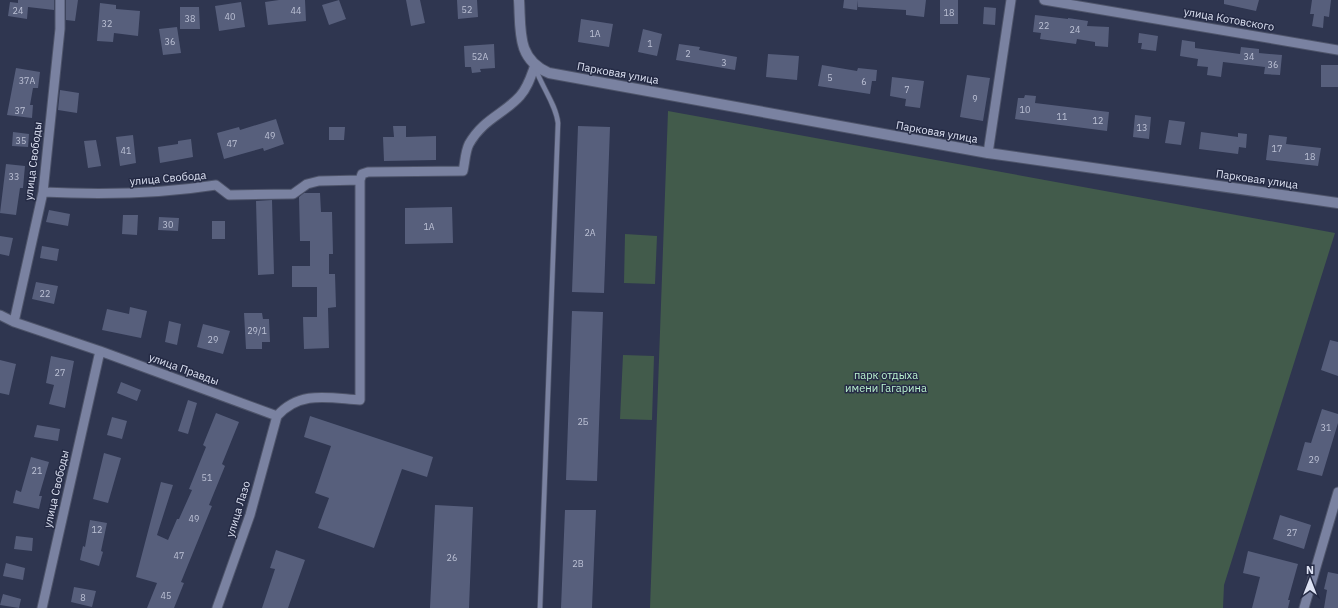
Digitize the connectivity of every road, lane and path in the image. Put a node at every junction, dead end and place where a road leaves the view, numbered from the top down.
1 (60, 0) edge
2 (519, 0) edge
3 (1011, 0) edge
4 (1044, 0) edge
5 (1338, 50) edge
6 (535, 65) junction
7 (988, 153) junction
8 (360, 180) junction
9 (43, 192) junction
10 (1338, 203) edge
11 (0, 315) edge
12 (14, 322) junction
13 (100, 351) junction
14 (277, 416) junction
15 (1338, 492) edge
16 (42, 608) edge
17 (217, 608) edge
18 (540, 608) edge
19 (1304, 608) edge

1 - 9 street, улица Свободы
2 - 6 street
3 - 7 street
4 - 5 street, улица Котовского
6 - 7 street, Парковая улица
6 - 8 street
6 - 18 lane
7 - 10 street, Парковая улица
8 - 9 street, улица Свобода
8 - 14 street
9 - 12 street, улица Свободы
11 - 12 street, улица Правды
12 - 13 street, улица Правды
13 - 14 street, улица Правды
13 - 16 street, улица Свободы
14 - 17 street, улица Лазо
15 - 19 street

